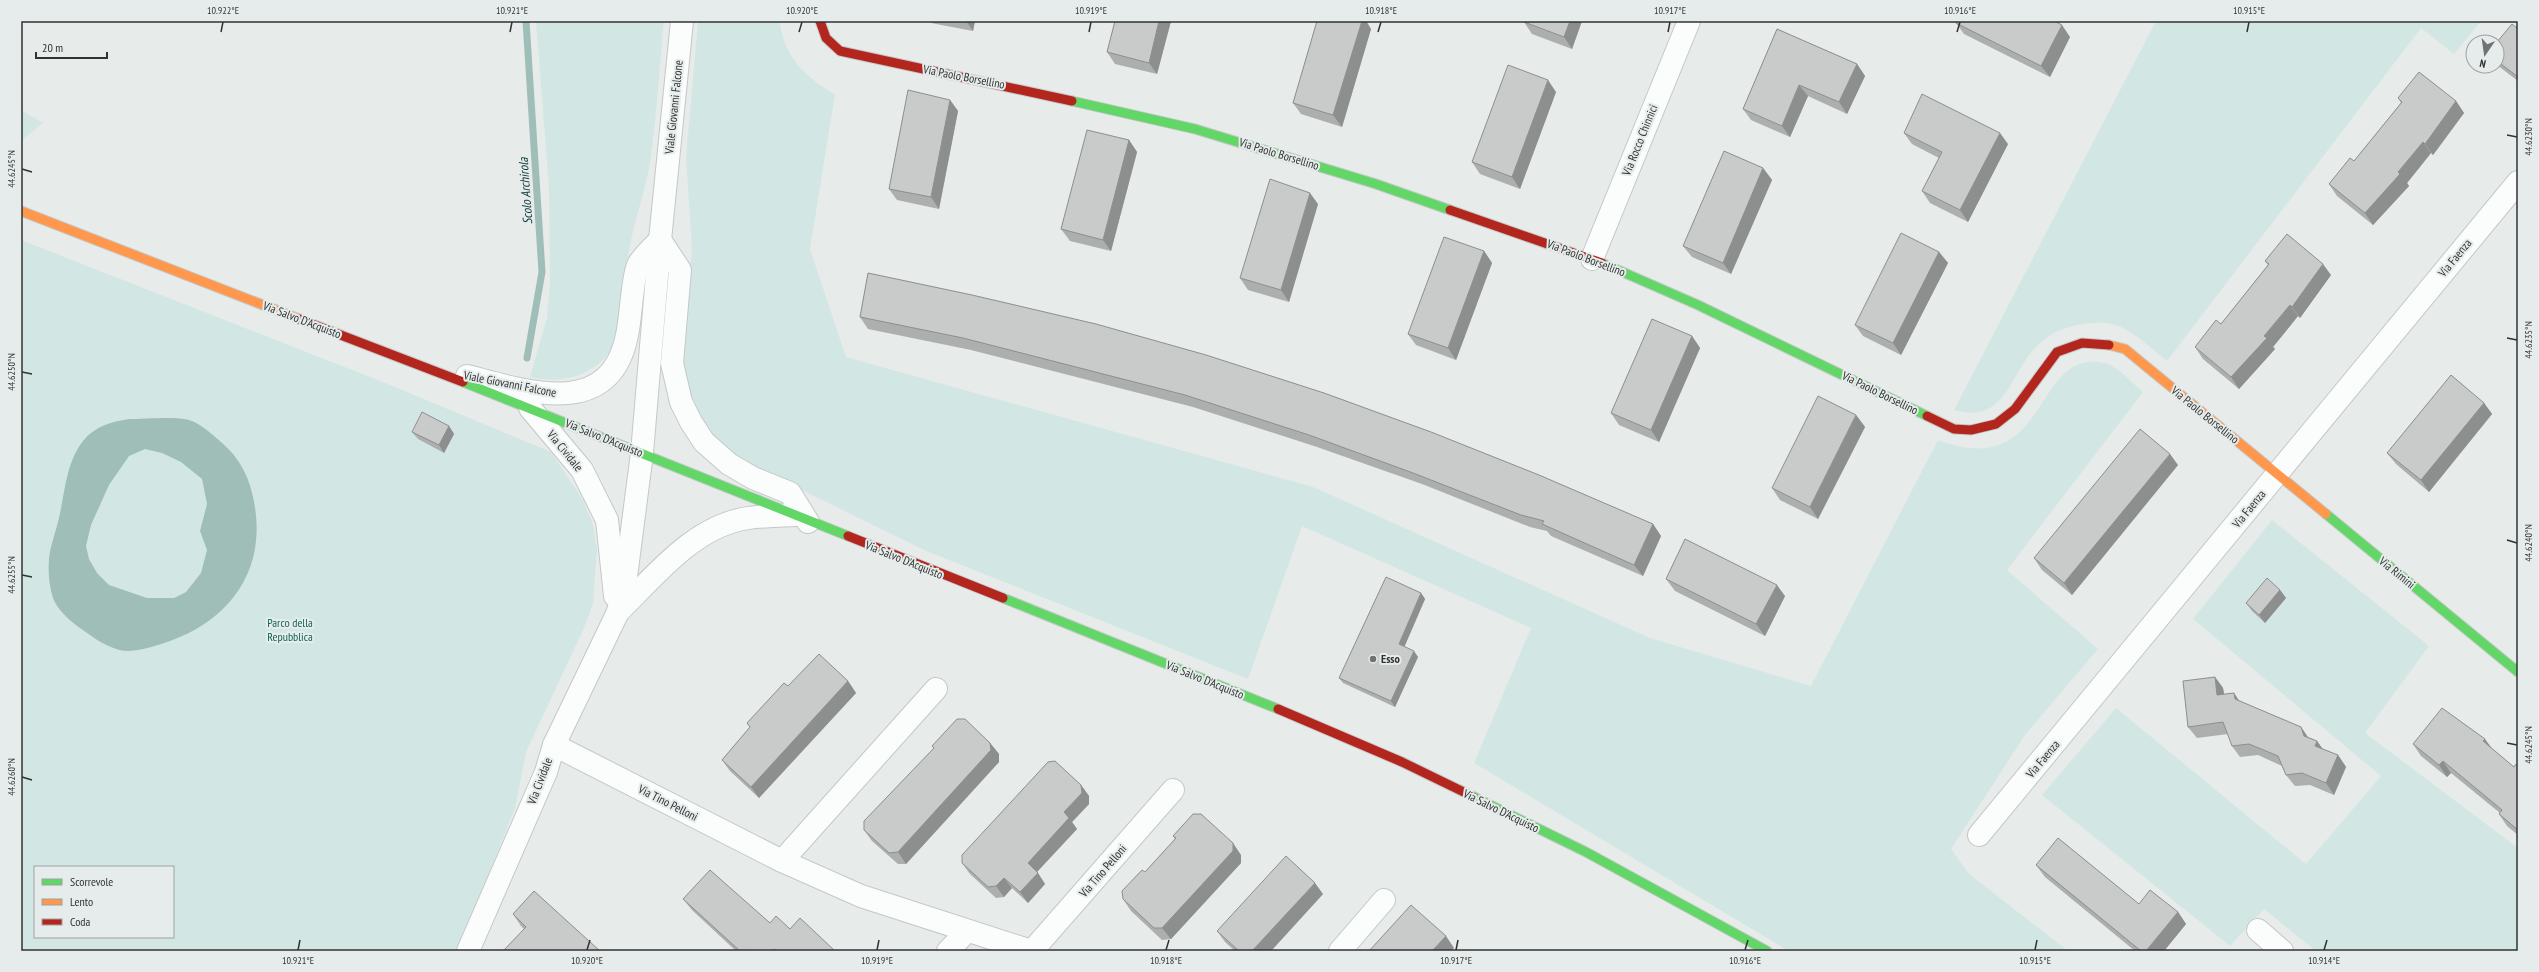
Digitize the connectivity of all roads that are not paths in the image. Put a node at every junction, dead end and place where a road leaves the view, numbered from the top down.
1 (682, 21) edge
2 (820, 21) edge
3 (1689, 21) edge
4 (2518, 182) edge
5 (21, 211) edge
6 (660, 240) junction
7 (1592, 259) junction
8 (404, 360) junction
9 (530, 408) junction
10 (642, 453) junction
11 (2277, 474) junction
12 (801, 519) junction
13 (617, 614) junction
14 (2518, 672) edge
15 (936, 689) dead end
16 (554, 745) junction
17 (1173, 790) dead end
18 (1979, 835) dead end
19 (782, 861) junction
20 (1384, 900) dead end
21 (2258, 930) dead end
22 (966, 932) junction
23 (468, 951) edge
24 (948, 951) edge
25 (1032, 951) edge
26 (1340, 951) edge
27 (1767, 951) edge
28 (2282, 951) edge

1 - 6 street, Viale Giovanni Falcone
2 - 7 street, Via Paolo Borsellino
3 - 7 street, Via Rocco Chinnici
4 - 11 street, Via Faenza
5 - 8 street, Via Salvo D'Acquisto
6 - 8 street, Viale Giovanni Falcone
6 - 10 street, Viale Giovanni Falcone
6 - 12 street
7 - 11 street, Via Paolo Borsellino
8 - 9 street, Via Salvo D'Acquisto
9 - 10 street, Via Salvo D'Acquisto
9 - 13 street, Via Cividale
10 - 12 street, Via Salvo D'Acquisto
10 - 13 street, Via Cividale
11 - 14 street, Via Rimini
11 - 18 street, Via Faenza
12 - 13 street, Via Cividale
12 - 27 street, Via Salvo D'Acquisto
13 - 16 street, Via Cividale
15 - 19 street
16 - 19 street, Via Tino Pelloni
16 - 23 street, Via Cividale
17 - 25 street, Via Tino Pelloni
19 - 22 street, Via Tino Pelloni
20 - 26 street
21 - 28 street
22 - 24 street
22 - 25 street, Via Tino Pelloni

